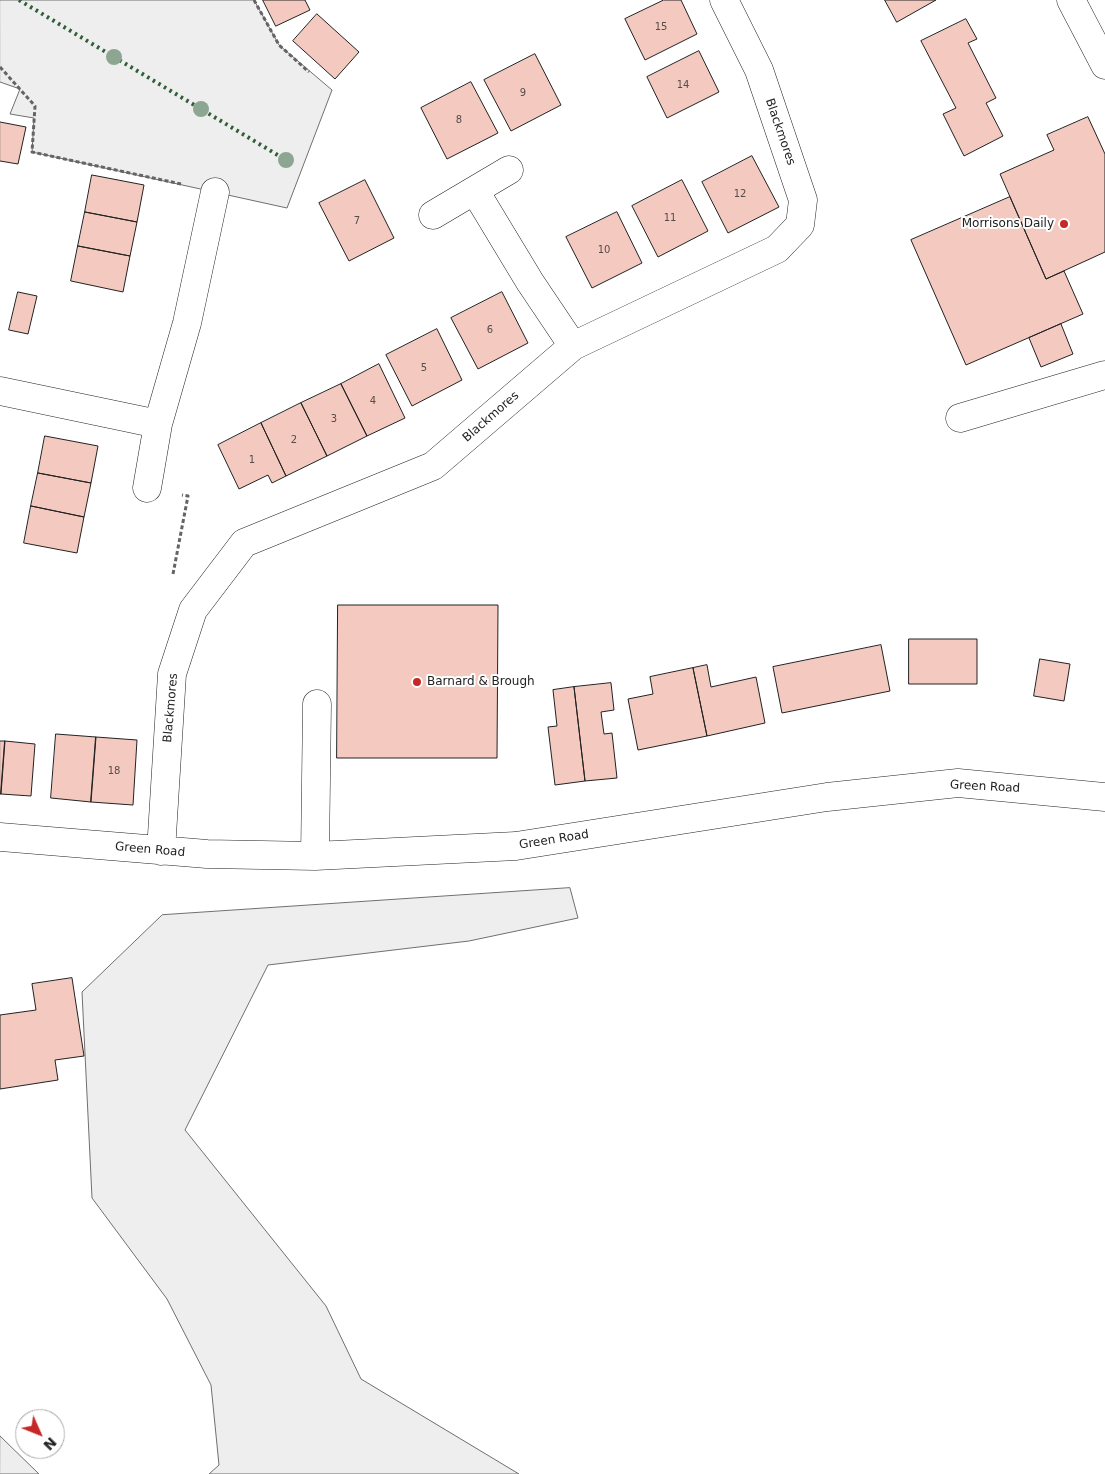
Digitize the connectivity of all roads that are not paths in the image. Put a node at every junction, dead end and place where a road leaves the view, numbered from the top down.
1 (724, 0) edge
2 (1072, 0) edge
3 (1105, 65) edge
4 (510, 170) dead end
5 (475, 191) junction
6 (215, 192) road end
7 (433, 215) dead end
8 (573, 346) junction
9 (1105, 375) edge
10 (0, 391) edge
11 (960, 418) dead end
12 (158, 424) junction
13 (147, 488) road end
14 (317, 704) dead end
15 (1105, 797) edge
16 (0, 837) edge
17 (161, 851) junction
18 (315, 856) junction

1 - 8 street, Blackmores
2 - 3 street
4 - 5 street
5 - 7 street
5 - 8 street
6 - 12 street
8 - 17 street, Blackmores
9 - 11 street
10 - 12 street
12 - 13 street
14 - 18 street
15 - 18 street, Green Road
16 - 17 street, Green Road
17 - 18 street, Green Road

